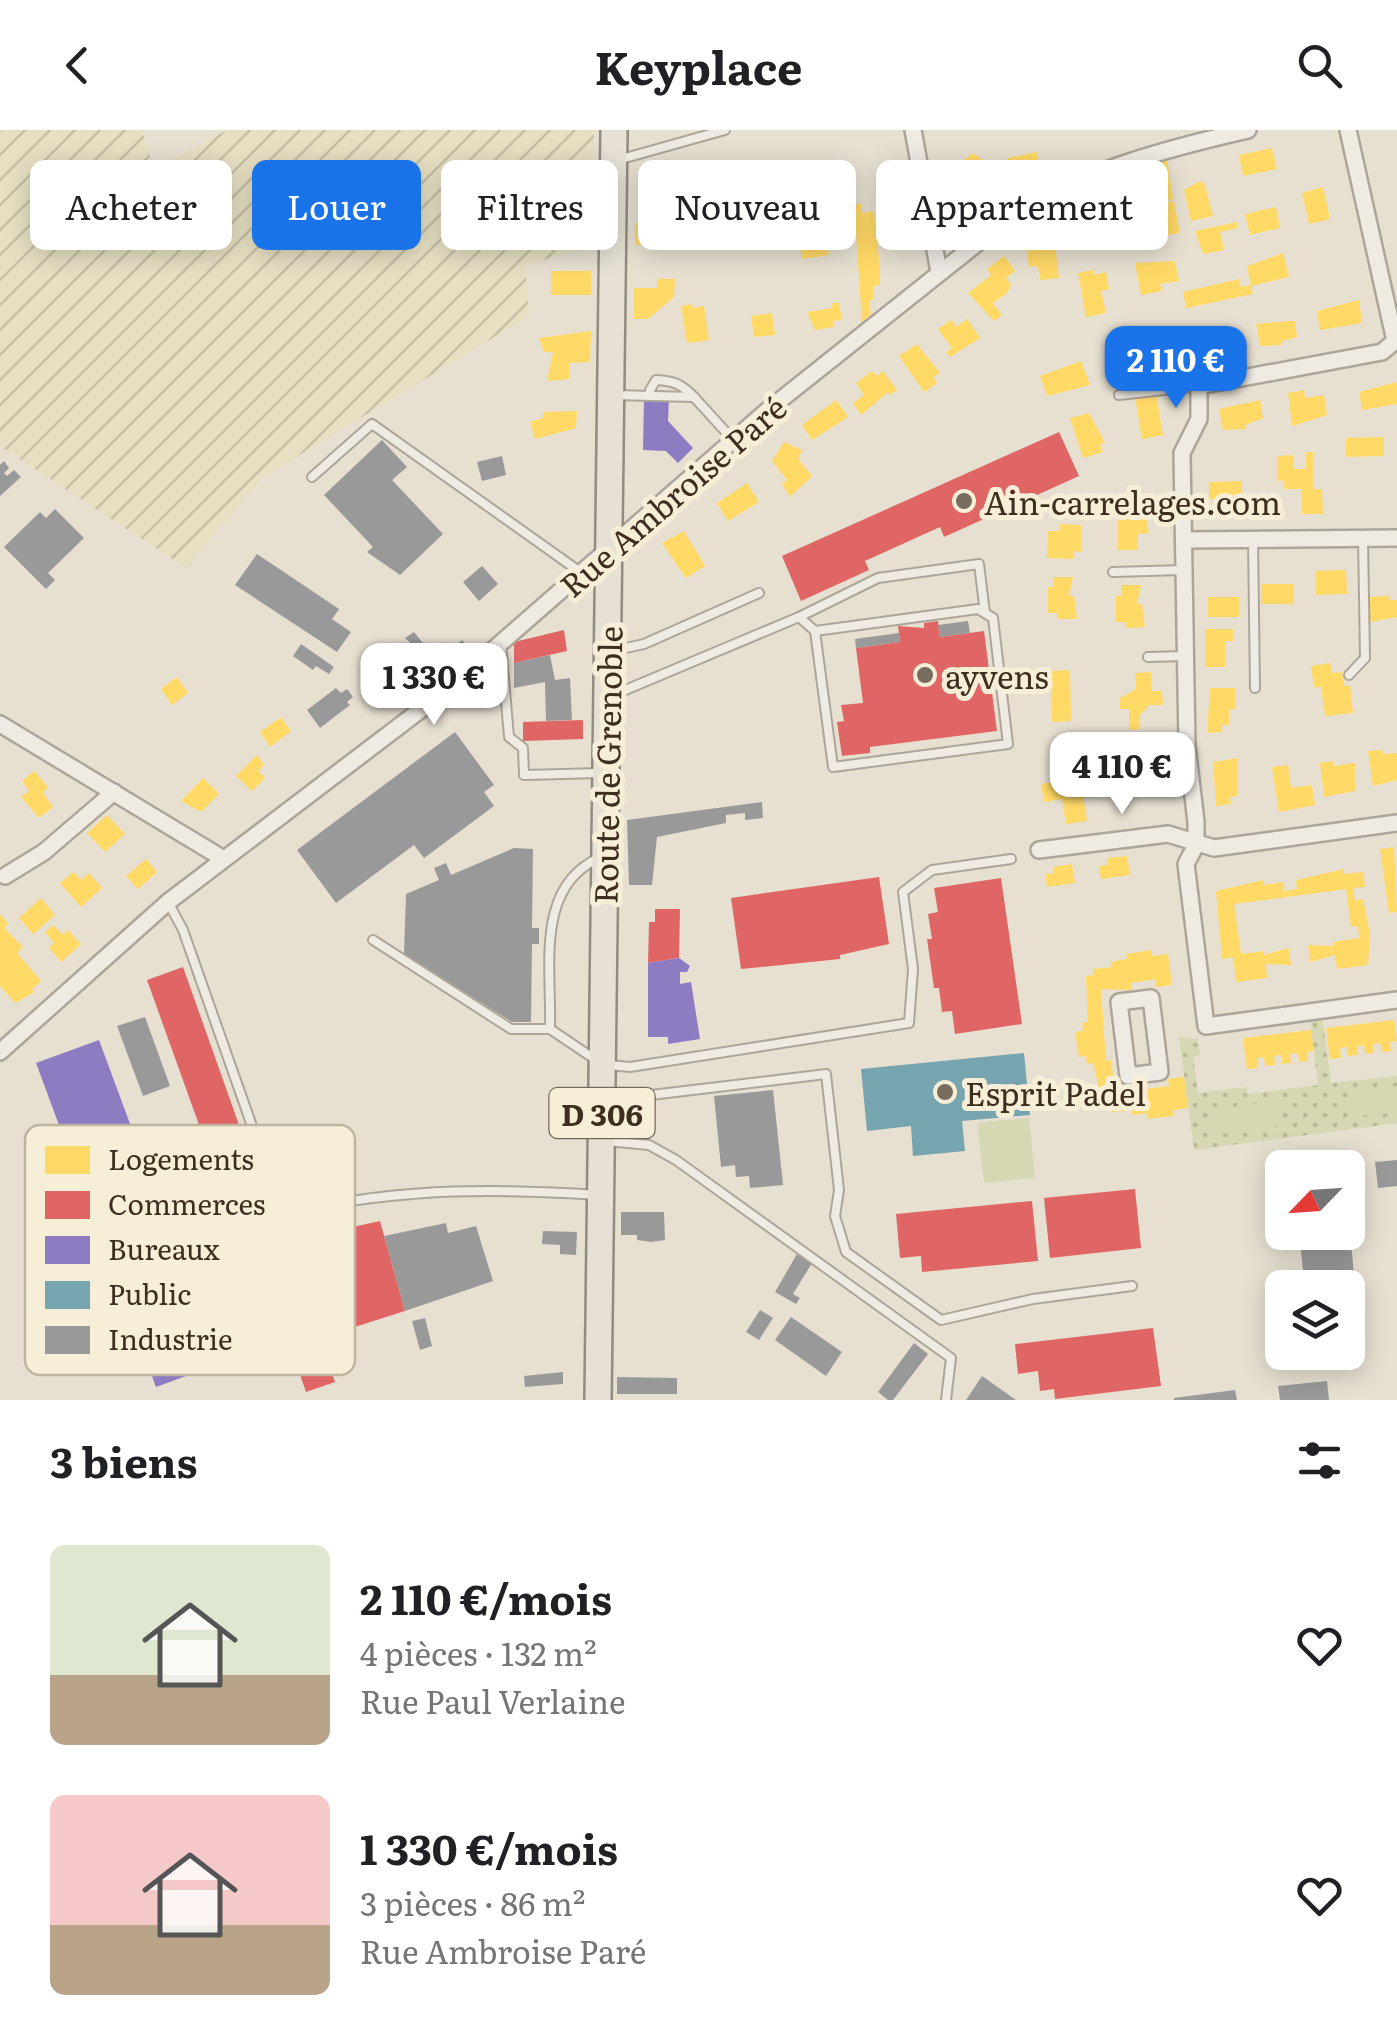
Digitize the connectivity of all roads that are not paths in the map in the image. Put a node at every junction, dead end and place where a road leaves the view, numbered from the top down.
1 (614, 130) edge
2 (725, 130) edge
3 (913, 130) edge
4 (1248, 130) edge
5 (1348, 130) edge
6 (1226, 132) edge
7 (614, 160) edge
8 (618, 160) edge
9 (613, 250) edge
10 (939, 272) junction
11 (1199, 386) junction
12 (650, 390) dead end
13 (612, 395) junction
14 (1119, 395) dead end
15 (694, 397) junction
16 (734, 441) junction
17 (312, 477) dead end
18 (1363, 537) junction
19 (1253, 538) junction
20 (1397, 538) edge
21 (1184, 540) junction
22 (610, 552) junction
23 (1184, 570) junction
24 (1113, 572) dead end
25 (583, 574) junction
26 (760, 594) dead end
27 (985, 613) junction
28 (799, 617) junction
29 (815, 631) junction
30 (501, 644) junction
31 (608, 652) junction
32 (1185, 656) junction
33 (1148, 657) dead end
34 (1349, 675) dead end
35 (1255, 688) dead end
36 (607, 698) junction
37 (0, 724) edge
38 (606, 773) junction
39 (114, 792) junction
40 (1397, 823) edge
41 (1196, 845) junction
42 (1039, 850) dead end
43 (605, 855) junction
44 (222, 858) junction
45 (1011, 859) dead end
46 (5, 876) dead end
47 (168, 902) junction
48 (374, 940) dead end
49 (1397, 1000) edge
50 (550, 1029) junction
51 (0, 1052) edge
52 (603, 1064) junction
53 (1160, 1072) joint
54 (602, 1101) junction
55 (251, 1125) edge
56 (601, 1140) junction
57 (601, 1196) junction
58 (355, 1200) edge
59 (1132, 1286) dead end
60 (598, 1400) edge
61 (946, 1400) edge

1 - 7 main road, Route de Grenoble / D 306
2 - 8 lane
3 - 10 street
4 - 6 street, Rue Ambroise Paré
5 - 11 street
6 - 10 street, Rue Ambroise Paré
9 - 13 main road, Route de Grenoble / D 306
10 - 16 street, Rue Ambroise Paré
11 - 14 lane
11 - 21 street
12 - 15 lane
13 - 15 lane
13 - 22 main road, Route de Grenoble / D 306
15 - 16 lane
16 - 22 street, Rue Ambroise Paré
17 - 25 lane
18 - 19 street
18 - 20 street
18 - 34 lane
19 - 21 street
19 - 35 lane
21 - 23 street
22 - 25 street, Rue Ambroise Paré
22 - 31 main road, Route de Grenoble / D 306
23 - 24 lane
23 - 32 street
25 - 30 street, Rue Ambroise Paré
26 - 31 lane
27 - 28 lane
27 - 29 lane
27 - 29 lane
28 - 29 lane
28 - 36 lane
30 - 38 lane
30 - 44 street, Rue Ambroise Paré
31 - 36 main road, Route de Grenoble / D 306
32 - 33 lane
32 - 41 street
36 - 38 main road, Route de Grenoble / D 306
37 - 39 street
38 - 43 main road, Route de Grenoble / D 306
39 - 44 street
39 - 46 street
40 - 41 street
41 - 42 street
41 - 49 street
43 - 50 lane
43 - 52 main road, Route de Grenoble / D 306
44 - 47 street, Rue Ambroise Paré
45 - 52 lane
47 - 51 street, Rue Ambroise Paré
47 - 55 lane
48 - 50 lane
50 - 52 lane
52 - 54 main road, Route de Grenoble / D 306
53 - 53 street
54 - 56 main road, Route de Grenoble / D 306
54 - 59 lane
56 - 57 main road, Route de Grenoble / D 306
56 - 61 lane
57 - 58 lane
57 - 60 main road, Route de Grenoble / D 306

